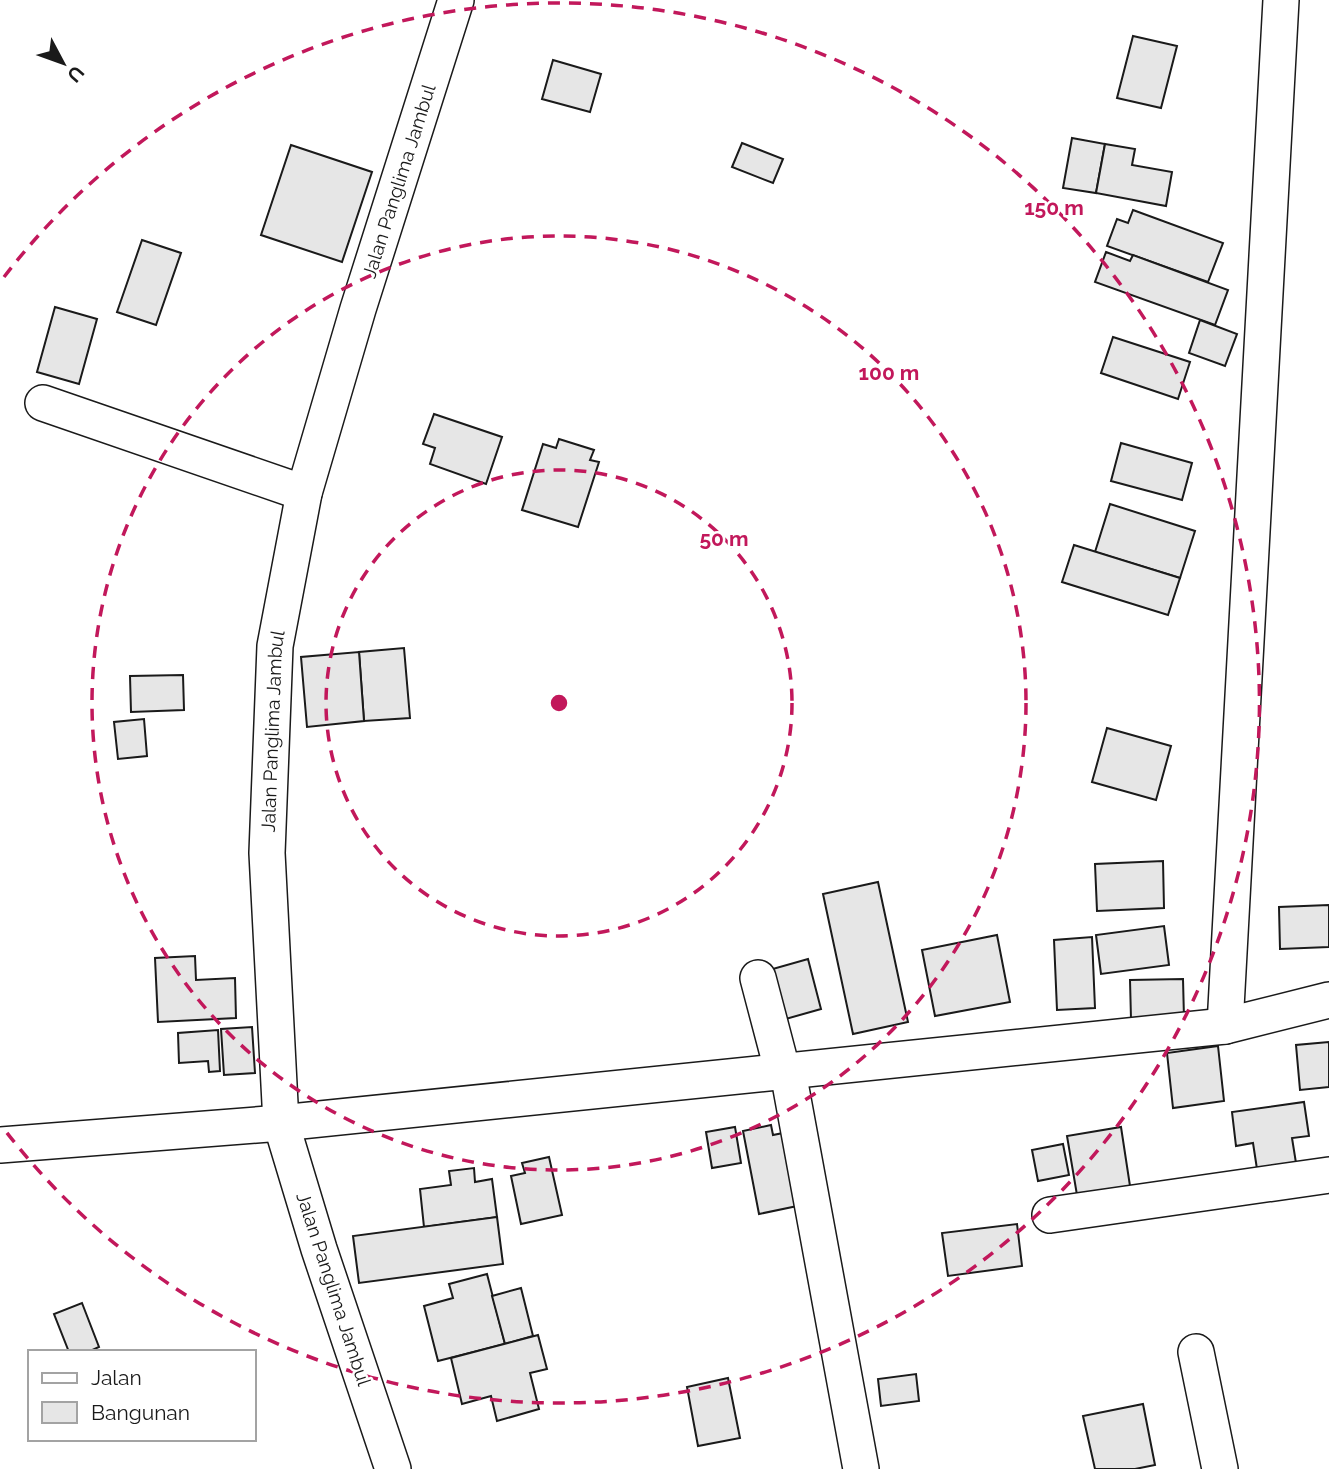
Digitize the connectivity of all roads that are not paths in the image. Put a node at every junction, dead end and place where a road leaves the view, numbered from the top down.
1 (456, 0) edge
2 (1281, 0) edge
3 (43, 403) dead end
4 (304, 493) junction
5 (758, 978) dead end
6 (1329, 1000) edge
7 (1225, 1026) junction
8 (785, 1073) junction
9 (281, 1123) junction
10 (0, 1145) edge
11 (1329, 1175) edge
12 (1050, 1215) dead end
13 (1195, 1352) dead end
14 (394, 1469) edge
15 (862, 1469) edge
16 (1220, 1469) edge

1 - 4 street, Jalan Panglima Jambul
2 - 7 street
3 - 4 street
4 - 9 street, Jalan Panglima Jambul
5 - 8 street
6 - 7 street
7 - 8 street
8 - 9 street
8 - 15 street
9 - 10 street
9 - 14 street, Jalan Panglima Jambul
11 - 12 street
13 - 16 street

